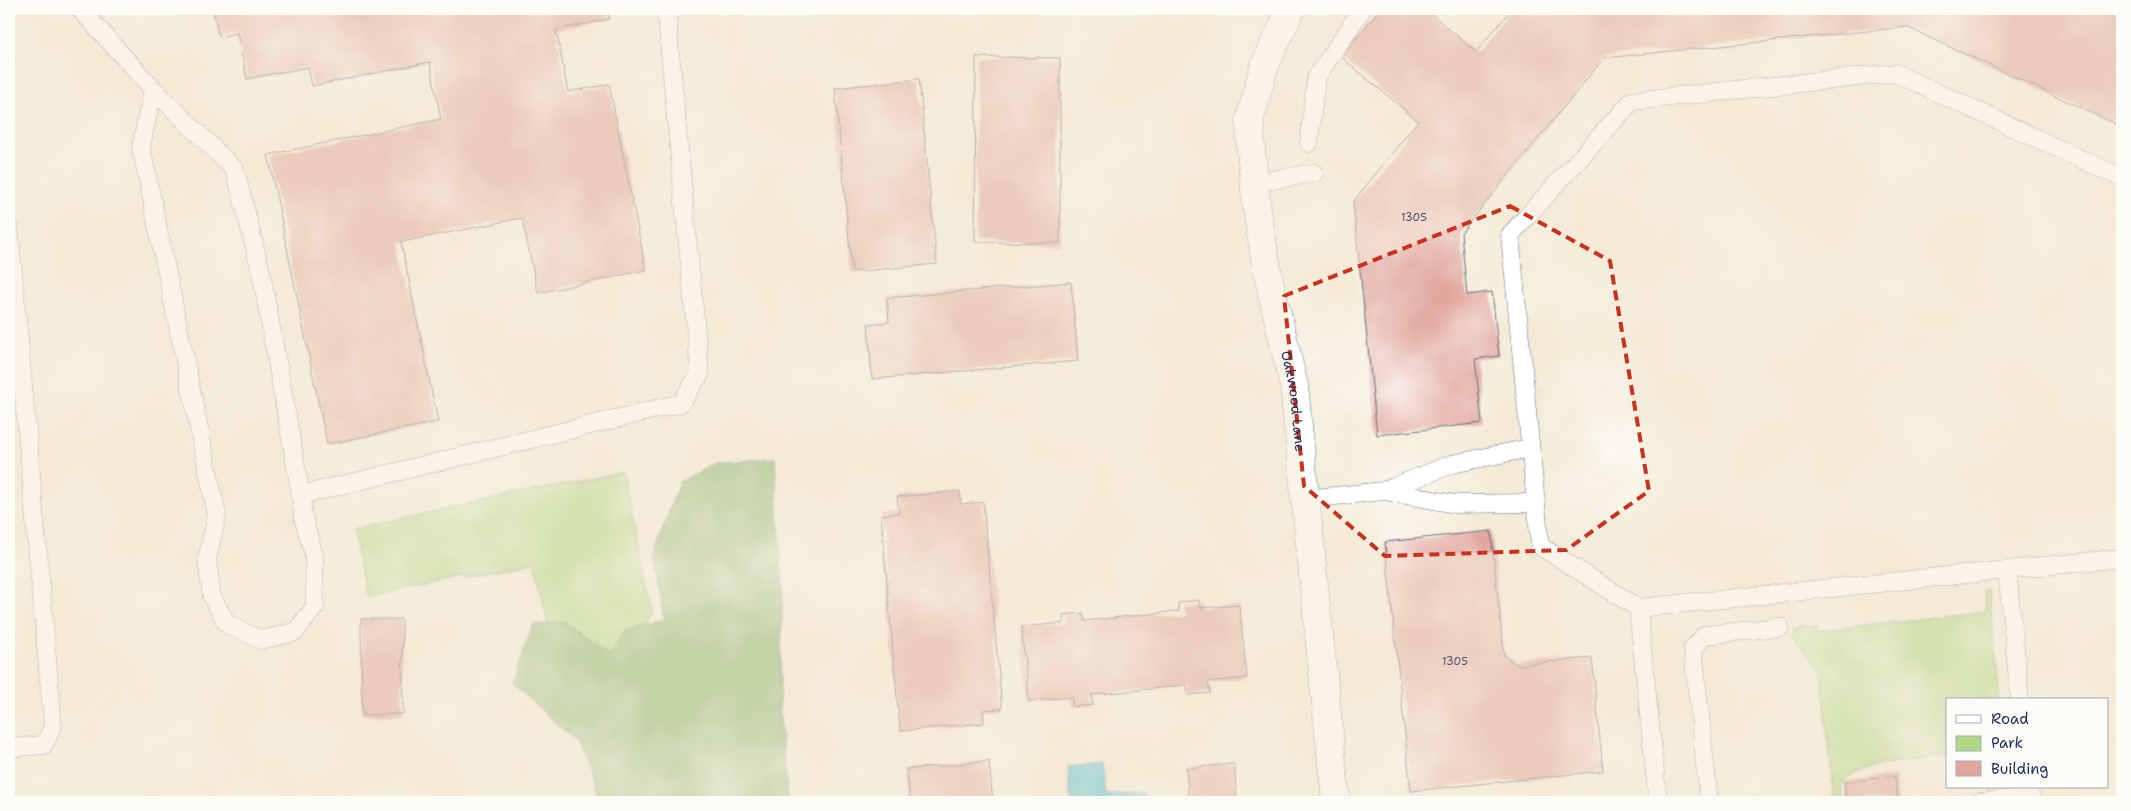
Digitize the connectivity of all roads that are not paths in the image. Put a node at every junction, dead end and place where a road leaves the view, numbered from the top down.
1 (80, 9) edge
2 (666, 9) edge
3 (1291, 9) edge
4 (1362, 9) edge
5 (153, 89) junction
6 (1309, 143) dead end
7 (1314, 173) dead end
8 (2122, 178) edge
9 (1254, 183) junction
10 (9, 226) edge
11 (1530, 448) junction
12 (1383, 491) junction
13 (301, 495) junction
14 (1306, 499) junction
15 (1536, 503) junction
16 (2122, 558) edge
17 (2007, 570) junction
18 (1638, 608) junction
19 (1780, 627) dead end
20 (2020, 698) edge
21 (9, 748) edge
22 (2030, 795) edge
23 (1336, 802) edge
24 (1658, 802) edge
25 (1709, 802) edge
26 (1980, 802) edge

1 - 5 lane
2 - 13 lane
3 - 9 street, Oakwood Lane
4 - 6 lane
5 - 13 lane
5 - 13 lane
7 - 9 lane
8 - 11 lane
9 - 14 street, Oakwood Lane
10 - 21 lane
11 - 12 lane
11 - 15 lane
12 - 14 lane
12 - 15 lane
14 - 23 street, Oakwood Lane
15 - 18 lane
16 - 17 lane
17 - 18 lane
17 - 20 lane
18 - 24 lane
19 - 25 lane
22 - 26 lane

